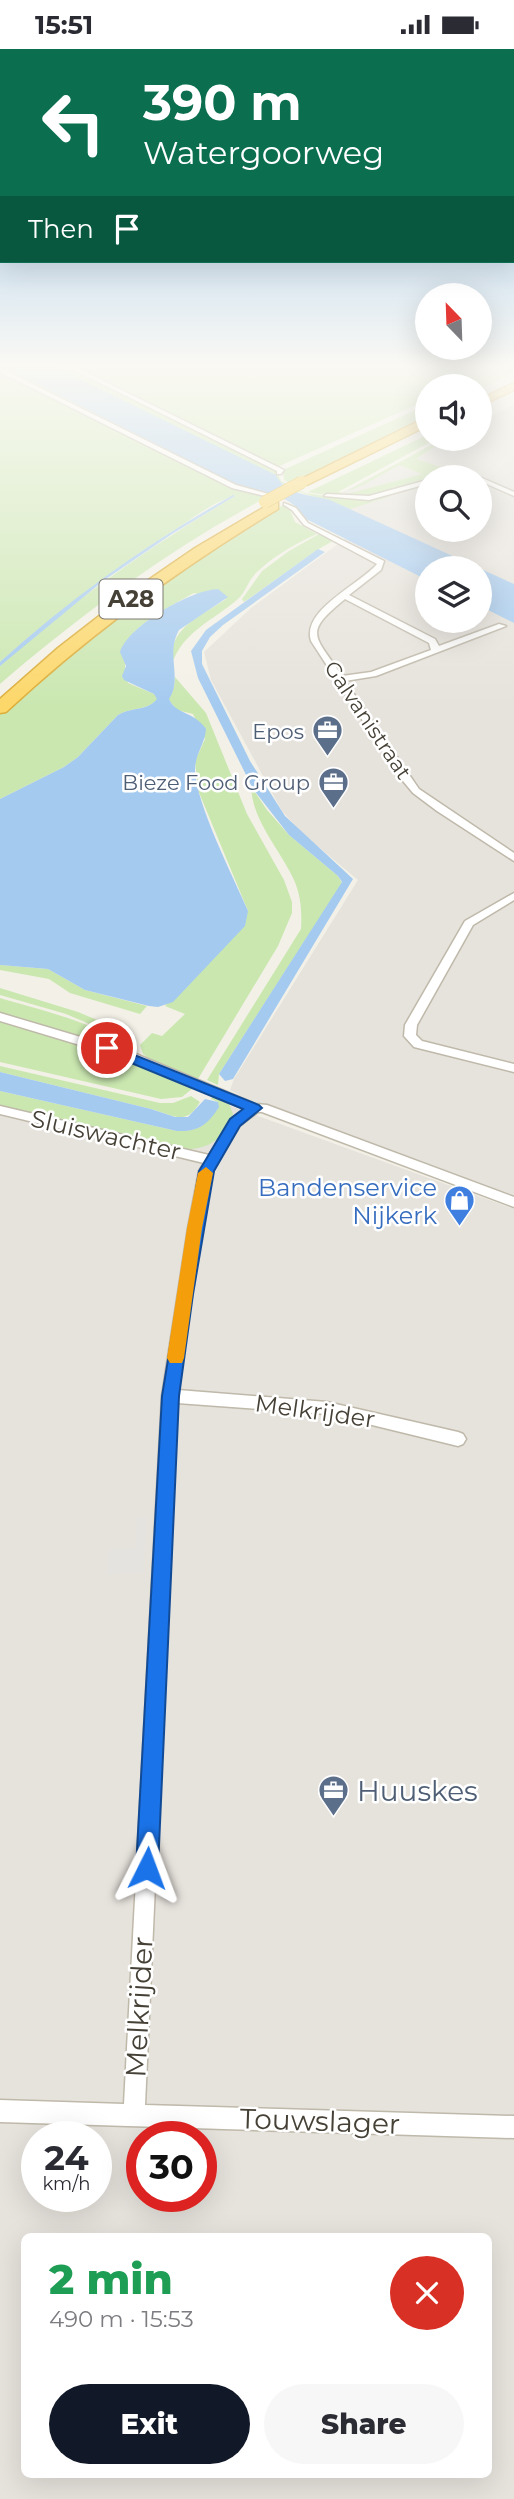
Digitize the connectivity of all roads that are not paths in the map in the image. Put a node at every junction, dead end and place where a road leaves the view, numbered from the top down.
1 (219, 479) edge
2 (315, 479) edge
3 (316, 479) edge
4 (306, 484) junction
5 (415, 485) edge
6 (492, 485) edge
7 (514, 494) edge
8 (327, 496) dead end
9 (273, 502) junction
10 (345, 596) junction
11 (502, 626) dead end
12 (435, 650) junction
13 (341, 679) junction
14 (0, 693) edge
15 (0, 708) edge
16 (514, 858) edge
17 (514, 896) edge
18 (0, 1017) edge
19 (514, 1068) edge
20 (254, 1108) junction
21 (0, 1110) edge
22 (211, 1160) junction
23 (514, 1202) edge
24 (170, 1396) junction
25 (458, 1439) dead end
26 (0, 2111) edge
27 (134, 2115) junction
28 (514, 2127) edge

1 - 9 street
2 - 4 highway, A28
3 - 4 highway, A28
4 - 9 highway, A28
5 - 8 street
6 - 7 street
9 - 10 street, Galvanistraat
9 - 14 highway, A28
9 - 15 highway, A28
10 - 12 street
10 - 13 street, Galvanistraat
11 - 12 street
12 - 13 street
13 - 16 street, Galvanistraat
17 - 19 street
18 - 20 street
20 - 22 street, Melkrijder
20 - 23 street
21 - 22 street, Sluiswachter
22 - 24 street, Melkrijder
24 - 25 street, Melkrijder
24 - 27 street, Melkrijder
26 - 27 street, Touwslager
27 - 28 street, Touwslager

